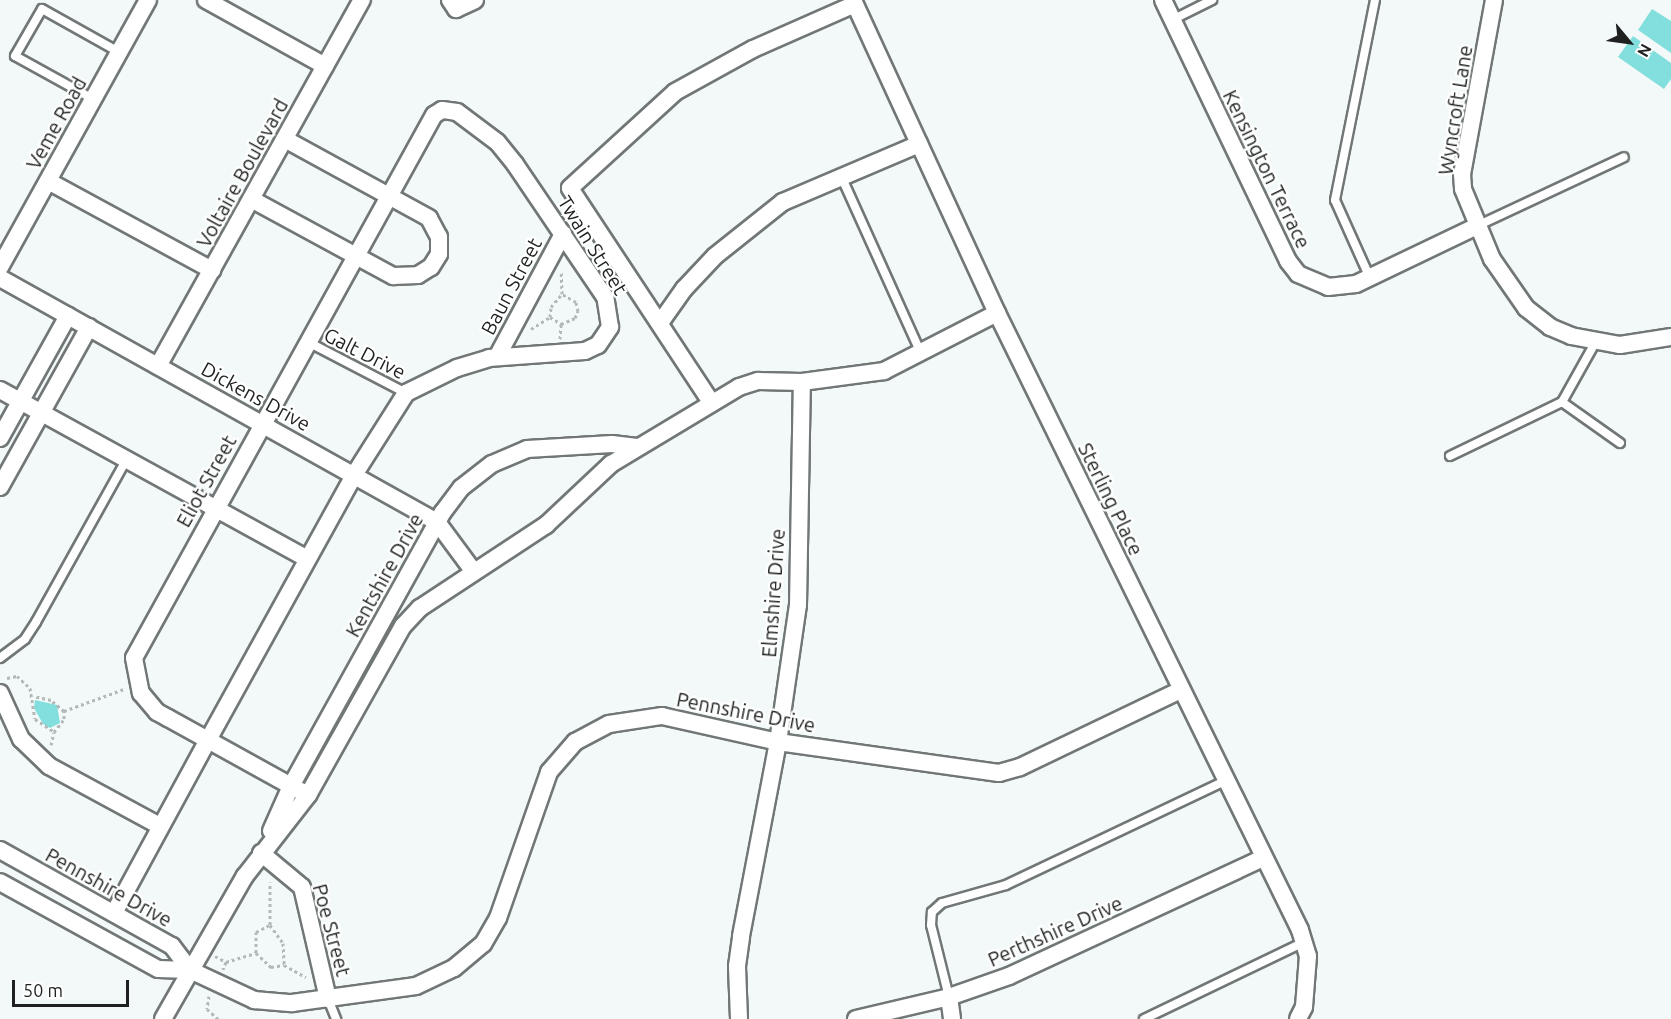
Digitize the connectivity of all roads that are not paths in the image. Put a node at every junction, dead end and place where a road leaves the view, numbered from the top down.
1 (148, 0) edge
2 (206, 0) edge
3 (362, 0) edge
4 (450, 0) edge
5 (475, 0) edge
6 (1163, 0) edge
7 (1212, 0) edge
8 (1375, 0) edge
9 (1494, 0) edge
10 (854, 2) edge
11 (1172, 20) junction
12 (119, 52) junction
13 (326, 66) junction
14 (93, 99) junction
15 (430, 123) joint
16 (285, 139) junction
17 (919, 144) junction
18 (1624, 157) dead end
19 (841, 175) junction
20 (48, 181) junction
21 (390, 195) junction
22 (251, 199) junction
23 (1477, 226) junction
24 (563, 234) junction
25 (356, 256) junction
26 (0, 267) edge
27 (212, 270) junction
28 (0, 278) edge
29 (1371, 278) junction
30 (997, 313) junction
31 (68, 316) junction
32 (660, 323) junction
33 (89, 327) junction
34 (1671, 337) edge
35 (308, 342) junction
36 (1595, 343) junction
37 (921, 354) junction
38 (497, 357) junction
39 (158, 366) junction
40 (802, 382) junction
41 (0, 390) edge
42 (406, 393) junction
43 (20, 402) junction
44 (711, 402) junction
45 (1562, 402) junction
46 (41, 413) junction
47 (262, 424) junction
48 (0, 438) edge
49 (1620, 443) dead end
50 (637, 447) junction
51 (1450, 456) dead end
52 (126, 460) junction
53 (354, 475) junction
54 (0, 487) edge
55 (214, 510) junction
56 (437, 522) junction
57 (307, 560) junction
58 (474, 572) junction
59 (0, 658) edge
60 (1181, 690) junction
61 (0, 693) edge
62 (208, 740) junction
63 (778, 742) junction
64 (1224, 781) junction
65 (291, 786) junction
66 (308, 795) junction
67 (160, 826) junction
68 (0, 850) edge
69 (261, 853) junction
70 (1263, 858) junction
71 (16, 859) junction
72 (1, 885) edge
73 (114, 913) junction
74 (1304, 942) junction
75 (190, 970) junction
76 (949, 997) junction
77 (328, 999) junction
78 (163, 1019) edge
79 (336, 1019) edge
80 (739, 1019) edge
81 (856, 1019) edge
82 (952, 1019) edge
83 (1144, 1019) edge
84 (1298, 1019) edge

1 - 12 street, Veme Road
2 - 13 street
3 - 13 street, Voltaire Boulevard
4 - 5 street
6 - 11 street, Kensington Terrace
7 - 11 lane
8 - 29 lane
9 - 23 street, Wyncroft Lane
10 - 17 street, Sterling Place
10 - 32 street
11 - 29 street, Kensington Terrace
12 - 14 street, Veme Road
12 - 14 lane
13 - 16 street, Voltaire Boulevard
14 - 20 street, Veme Road
15 - 21 street, Eliot Street
15 - 24 street, Twain Street
16 - 21 street
16 - 22 street, Voltaire Boulevard
17 - 19 street
17 - 30 street, Sterling Place
18 - 23 lane
19 - 32 street
19 - 37 lane
20 - 26 street, Veme Road
20 - 27 street
21 - 25 street, Eliot Street
21 - 25 street
22 - 25 street
22 - 27 street, Voltaire Boulevard
23 - 29 street, Kensington Terrace
23 - 36 street, Wyncroft Lane
24 - 38 street, Baun Street
24 - 38 street, Twain Street
25 - 35 street, Eliot Street
27 - 39 street, Voltaire Boulevard
28 - 31 street, Dickens Drive
30 - 37 street, Kentshire Drive
30 - 60 street, Sterling Place
31 - 33 street, Dickens Drive
31 - 43 street
32 - 44 street
33 - 39 street, Dickens Drive
33 - 46 street
34 - 36 street, Wyncroft Lane
35 - 42 lane, Galt Drive
35 - 47 street, Eliot Street
36 - 45 lane
37 - 40 street, Kentshire Drive
38 - 42 street, Twain Street
39 - 47 street, Dickens Drive
40 - 44 street, Kentshire Drive
40 - 63 street, Elmshire Drive
41 - 43 street
42 - 53 street
43 - 46 street
43 - 48 street
44 - 50 street, Kentshire Drive
45 - 49 lane
45 - 51 lane
46 - 52 street
46 - 54 street
47 - 53 street, Dickens Drive
47 - 55 street, Eliot Street
50 - 56 street, Kentshire Drive
50 - 58 street, Kentshire Drive
52 - 55 street
52 - 59 lane
53 - 56 street, Dickens Drive
53 - 57 street
55 - 57 street
55 - 62 street, Eliot Street
56 - 58 street, Dickens Drive
56 - 65 street, Kentshire Drive
57 - 62 street
58 - 66 street, Kentshire Drive
60 - 63 street, Pennshire Drive
60 - 64 street, Sterling Place
61 - 67 street
62 - 65 street
62 - 67 street
63 - 77 street, Pennshire Drive
63 - 80 street, Elmshire Drive
64 - 70 street, Sterling Place
64 - 76 lane
65 - 66 street
65 - 69 street, Kentshire Drive
66 - 69 street, Kentshire Drive
67 - 73 street
68 - 71 street, Pennshire Drive
69 - 75 street, Kentshire Drive
69 - 77 street, Poe Street
70 - 74 street, Sterling Place
70 - 76 street, Perthshire Drive
71 - 72 street
71 - 73 street, Pennshire Drive
72 - 75 street, Pennshire Drive
73 - 75 street, Pennshire Drive
74 - 83 lane
74 - 84 street, Sterling Place
75 - 77 street, Pennshire Drive
75 - 78 street, Kentshire Drive
76 - 81 street, Perthshire Drive
76 - 82 street
77 - 79 lane

